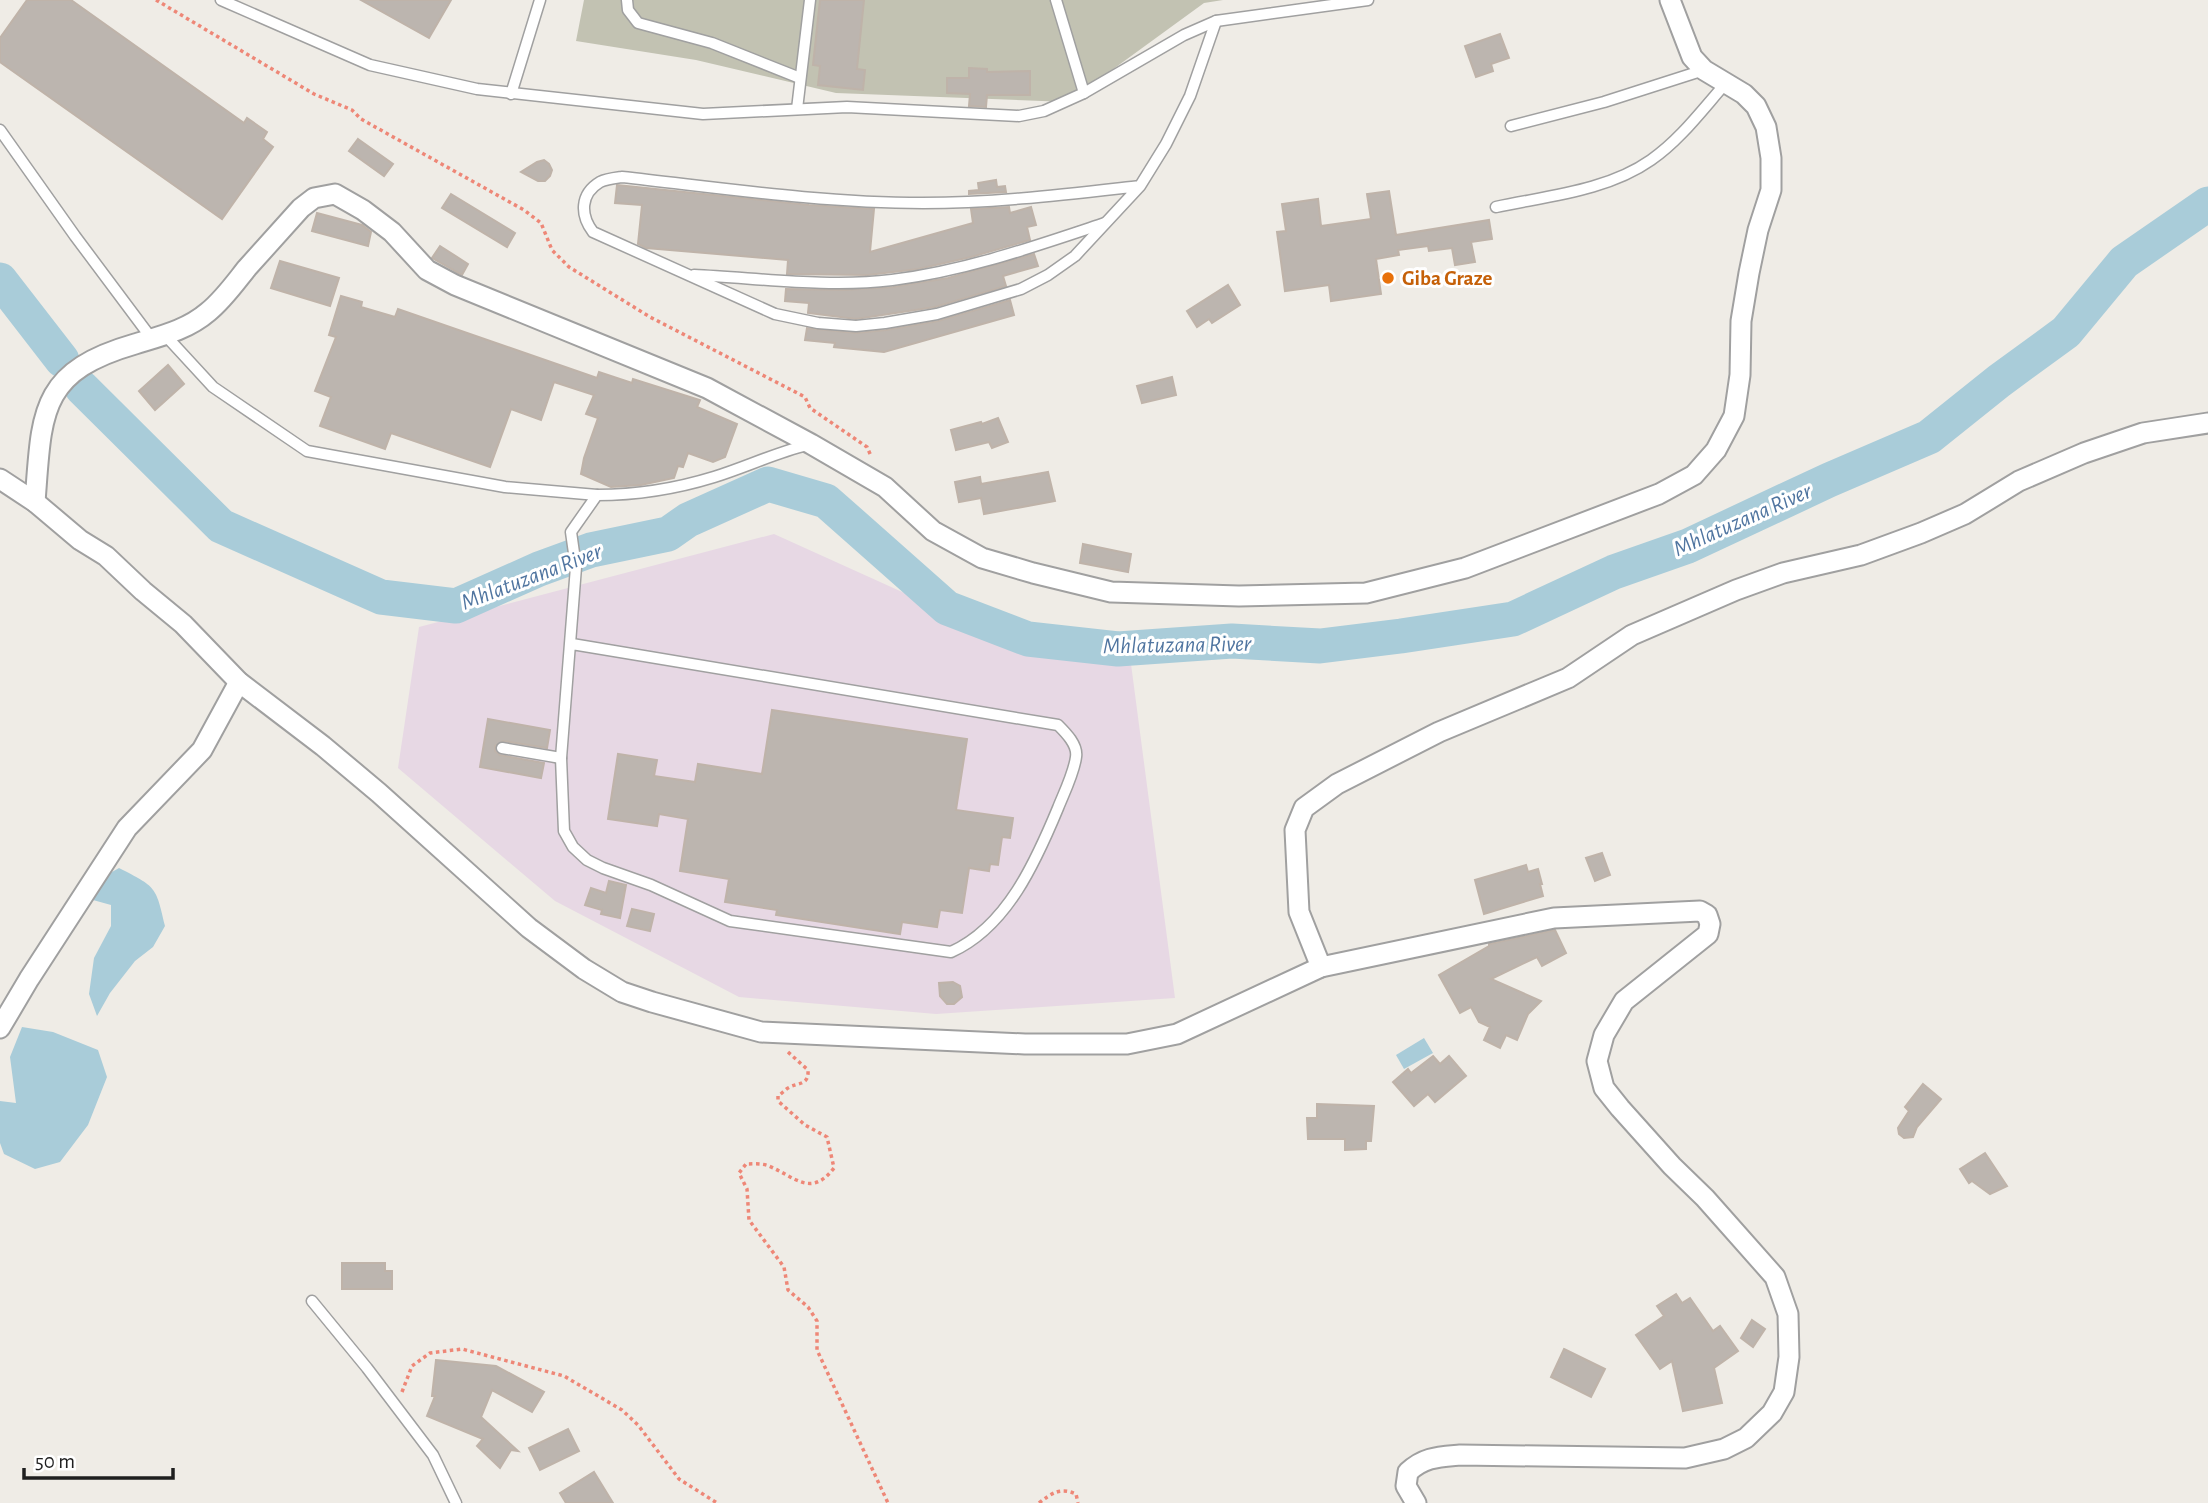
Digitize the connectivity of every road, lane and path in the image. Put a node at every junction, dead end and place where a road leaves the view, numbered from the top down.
1 (156, 0) edge
2 (221, 0) edge
3 (540, 0) edge
4 (627, 0) edge
5 (810, 0) edge
6 (1056, 0) edge
7 (1368, 0) edge
8 (1670, 0) edge
9 (1334, 3) edge
10 (1216, 21) junction
11 (1704, 70) junction
12 (800, 78) junction
13 (1726, 83) junction
14 (1084, 93) junction
15 (511, 94) junction
16 (797, 109) junction
17 (1511, 126) dead end
18 (0, 130) edge
19 (1140, 187) junction
20 (1496, 207) dead end
21 (1106, 223) junction
22 (686, 274) junction
23 (159, 338) junction
24 (2208, 423) edge
25 (811, 444) junction
26 (872, 457) dead end
27 (0, 479) edge
28 (597, 495) junction
29 (35, 502) junction
30 (572, 644) junction
31 (239, 681) junction
32 (502, 748) dead end
33 (561, 758) junction
34 (1321, 967) junction
35 (0, 1028) edge
36 (761, 1032) junction
37 (312, 1301) dead end
38 (402, 1394) dead end
39 (456, 1503) edge
40 (717, 1503) edge
41 (888, 1503) edge
42 (1039, 1503) edge
43 (1078, 1503) edge
44 (1416, 1503) edge

1 - 26 path
2 - 15 lane
3 - 15 lane
4 - 12 lane
5 - 12 lane
6 - 14 lane
7 - 9 lane
8 - 11 street
9 - 10 lane
10 - 14 lane
10 - 19 lane
11 - 13 street
11 - 17 lane
12 - 16 lane
13 - 20 lane
13 - 25 street
14 - 16 lane
15 - 16 lane
18 - 23 lane
19 - 21 lane
19 - 22 lane
21 - 22 lane
21 - 22 lane
23 - 25 street
23 - 28 lane
23 - 29 street
24 - 34 street
25 - 28 lane
27 - 29 street
28 - 30 lane
29 - 31 street
30 - 33 lane
30 - 33 lane
31 - 35 street
31 - 36 street
32 - 33 lane
34 - 36 street
34 - 44 street
36 - 41 path
37 - 39 lane
38 - 40 path
42 - 43 path

